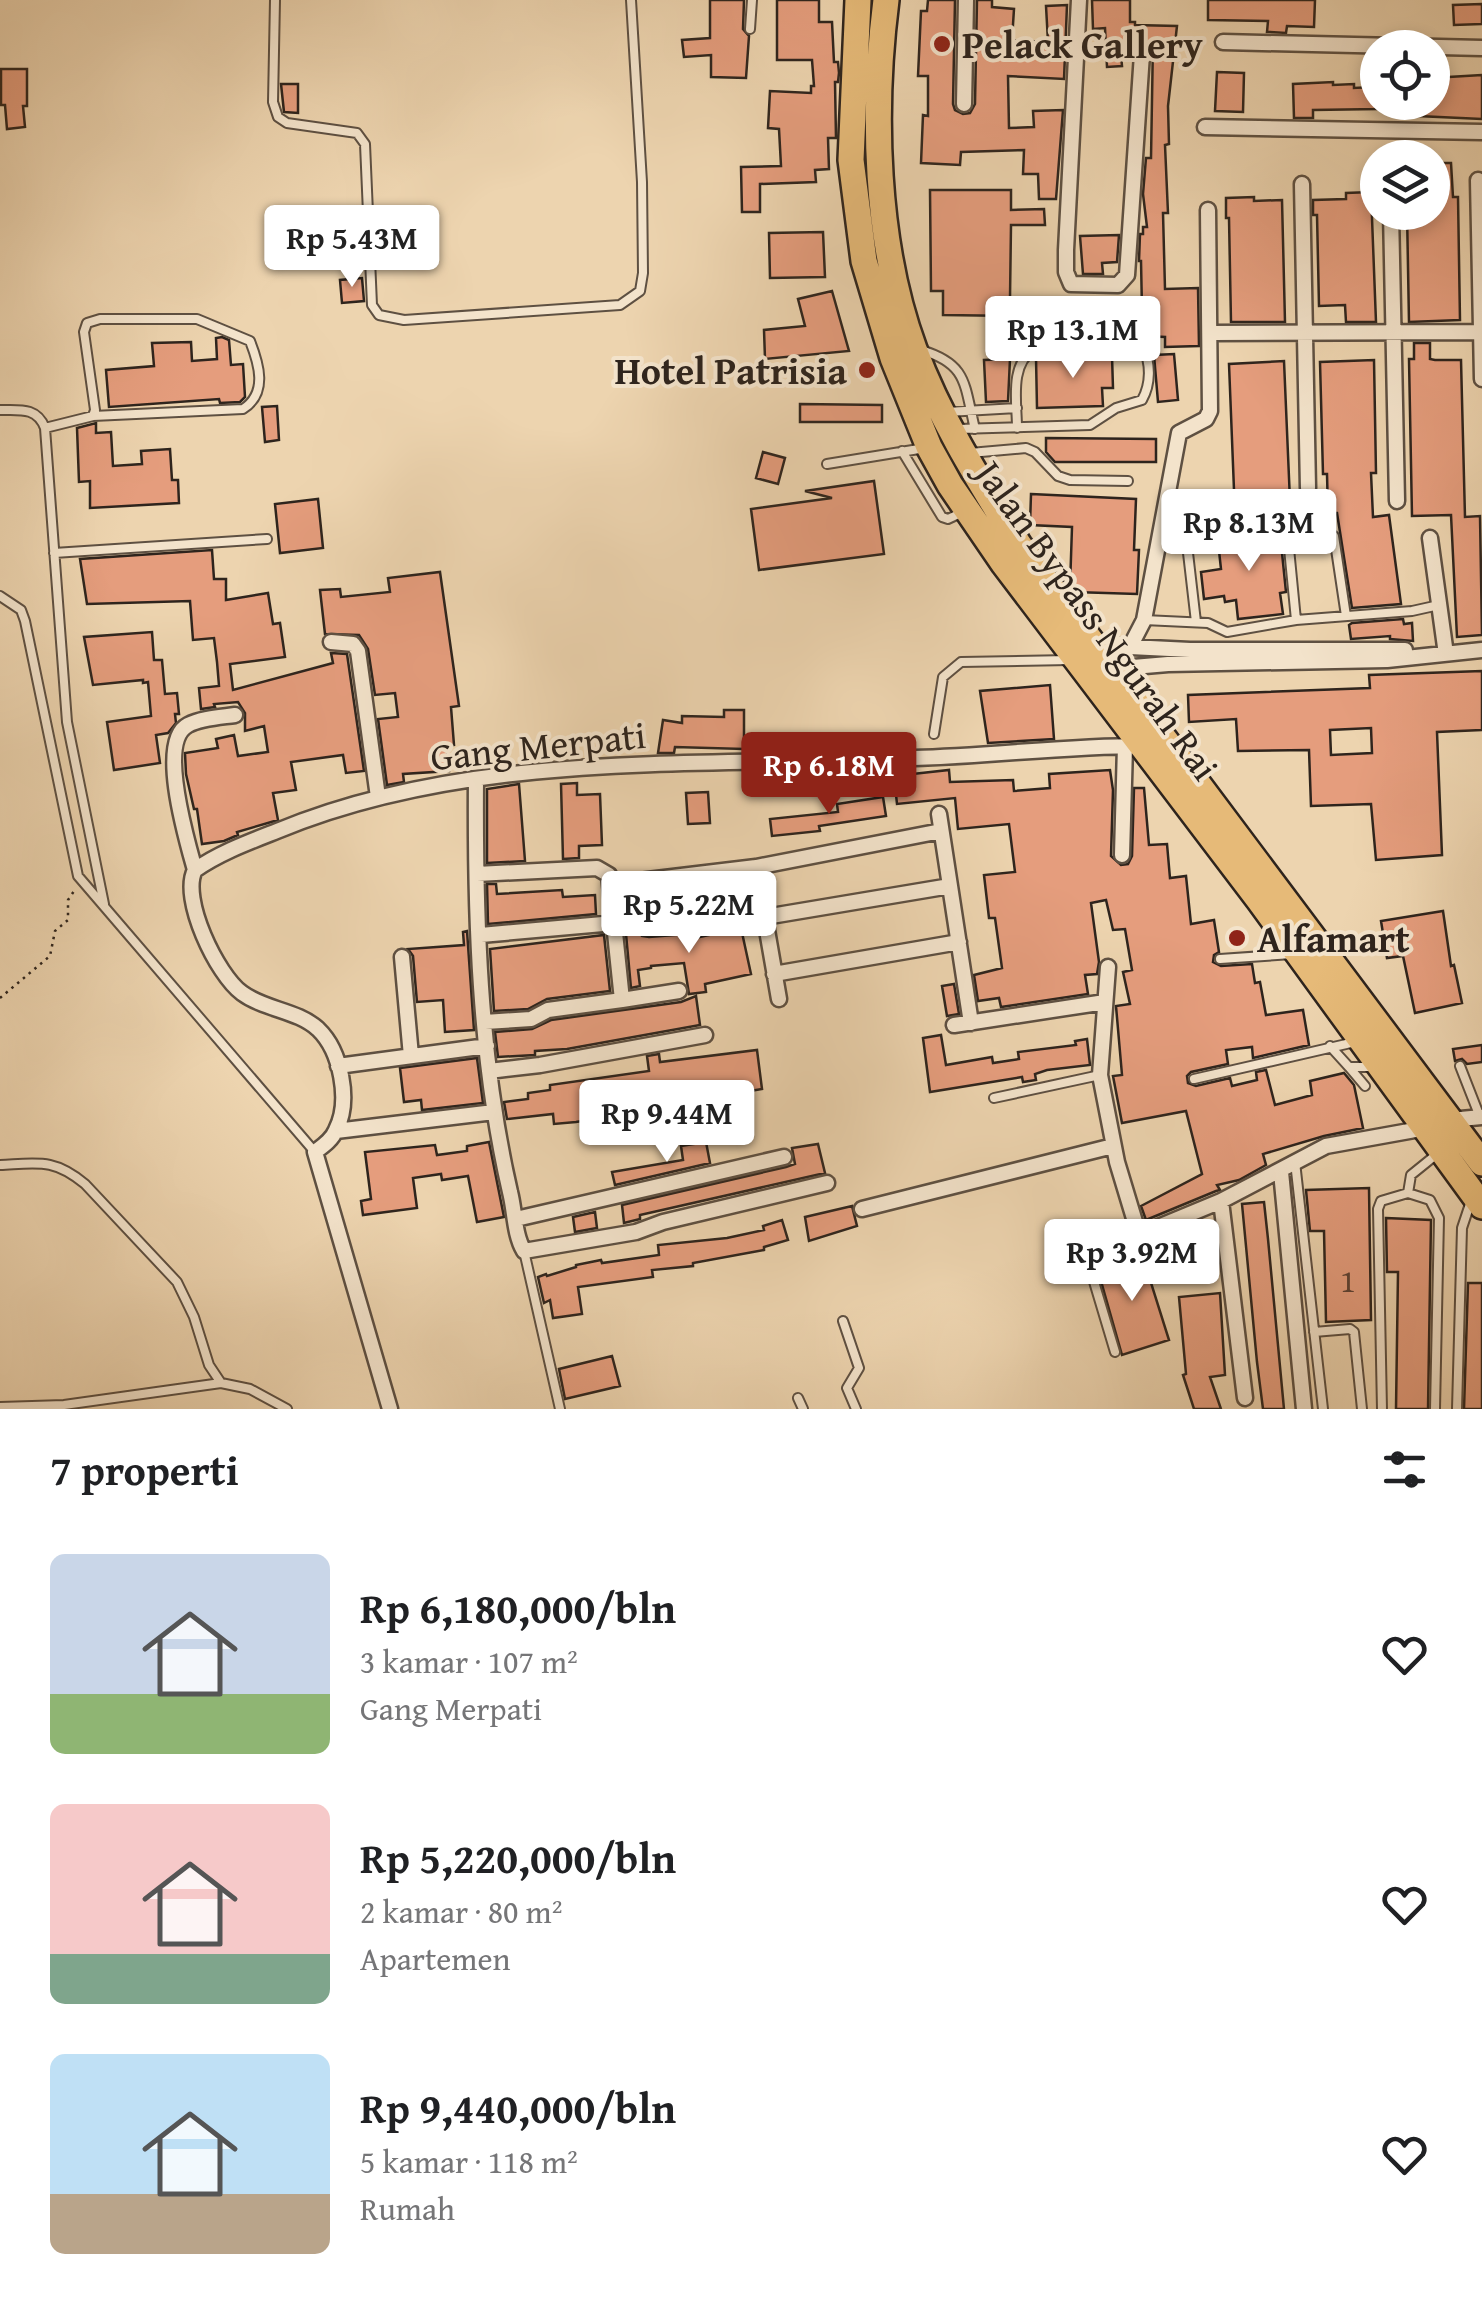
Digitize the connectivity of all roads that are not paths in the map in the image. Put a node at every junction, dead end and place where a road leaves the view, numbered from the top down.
1 (275, 0) edge
2 (631, 0) edge
3 (752, 0) edge
4 (858, 0) edge
5 (886, 0) edge
6 (966, 0) edge
7 (1079, 0) edge
8 (750, 29) dead end
9 (1223, 42) dead end
10 (1482, 48) edge
11 (1142, 54) dead end
12 (964, 104) dead end
13 (1205, 128) dead end
14 (1482, 132) edge
15 (1478, 180) dead end
16 (1302, 184) dead end
17 (1208, 210) dead end
18 (1391, 230) edge
19 (1393, 332) junction
20 (1481, 332) edge
21 (1305, 333) junction
22 (1211, 334) junction
23 (914, 348) junction
24 (1482, 379) edge
25 (1017, 408) junction
26 (0, 410) edge
27 (971, 411) junction
28 (93, 416) junction
29 (957, 424) junction
30 (45, 428) junction
31 (1017, 428) junction
32 (930, 447) junction
33 (902, 451) junction
34 (963, 453) junction
35 (827, 464) dead end
36 (1128, 481) dead end
37 (1308, 488) dead end
38 (1397, 500) dead end
39 (967, 510) junction
40 (1160, 527) junction
41 (1185, 527) junction
42 (1287, 534) junction
43 (1430, 538) dead end
44 (267, 539) dead end
45 (54, 554) junction
46 (0, 596) edge
47 (1440, 605) junction
48 (1346, 616) junction
49 (1144, 620) junction
50 (1296, 620) junction
51 (1196, 622) junction
52 (331, 642) dead end
53 (1482, 642) edge
54 (1130, 646) junction
55 (1445, 647) junction
56 (1482, 650) edge
57 (1085, 652) junction
58 (1110, 668) junction
59 (236, 715) dead end
60 (934, 734) dead end
61 (1134, 746) junction
62 (476, 779) junction
63 (378, 798) junction
64 (939, 814) dead end
65 (941, 831) junction
66 (1122, 855) dead end
67 (756, 867) junction
68 (194, 870) junction
69 (476, 874) junction
70 (630, 882) dead end
71 (950, 886) junction
72 (1266, 894) junction
73 (104, 908) junction
74 (765, 917) junction
75 (614, 923) junction
76 (481, 935) junction
77 (959, 942) junction
78 (1296, 954) junction
79 (402, 957) dead end
80 (1220, 959) dead end
81 (1108, 967) dead end
82 (774, 974) junction
83 (679, 991) dead end
84 (778, 999) dead end
85 (622, 1000) junction
86 (1104, 1002) junction
87 (486, 1022) junction
88 (970, 1023) junction
89 (954, 1025) dead end
90 (705, 1035) dead end
91 (1359, 1041) junction
92 (488, 1046) junction
93 (1330, 1046) junction
94 (411, 1056) junction
95 (338, 1066) junction
96 (1460, 1066) dead end
97 (1348, 1068) junction
98 (488, 1070) junction
99 (1100, 1074) junction
100 (1372, 1076) junction
101 (1194, 1079) dead end
102 (994, 1098) dead end
103 (494, 1112) junction
104 (1481, 1117) edge
105 (1438, 1124) junction
106 (336, 1131) junction
107 (1113, 1146) junction
108 (1441, 1151) junction
109 (315, 1152) junction
110 (784, 1157) dead end
111 (1295, 1162) junction
112 (1482, 1163) edge
113 (0, 1165) edge
114 (1280, 1172) junction
115 (827, 1183) dead end
116 (1408, 1193) junction
117 (1478, 1200) edge
118 (1221, 1201) junction
119 (862, 1210) dead end
120 (516, 1219) junction
121 (1139, 1235) junction
122 (524, 1251) junction
123 (843, 1321) dead end
124 (1314, 1332) junction
125 (1115, 1352) dead end
126 (222, 1382) junction
127 (798, 1398) dead end
128 (1245, 1398) dead end
129 (0, 1407) edge
130 (287, 1409) edge
131 (390, 1409) edge
132 (560, 1409) edge
133 (802, 1409) edge
134 (856, 1409) edge
135 (1304, 1409) edge
136 (1322, 1409) edge
137 (1362, 1409) edge
138 (1382, 1409) edge
139 (1435, 1409) edge
140 (1457, 1409) edge

1 - 2 lane
3 - 8 lane
4 - 32 highway, Jalan Bypass Ngurah Rai
5 - 23 highway, Jalan Bypass Ngurah Rai
6 - 12 street
7 - 11 street
9 - 10 street
13 - 14 street
15 - 20 street
16 - 21 street
17 - 22 street
18 - 19 street
19 - 20 street
19 - 21 street
19 - 38 street
20 - 24 street
21 - 22 street
21 - 37 street
22 - 40 street
23 - 27 lane
23 - 29 highway, Jalan Bypass Ngurah Rai
25 - 27 lane
25 - 31 lane
25 - 31 lane
26 - 30 lane
27 - 29 lane
27 - 29 lane
28 - 28 lane
28 - 30 lane
29 - 31 lane
29 - 34 highway, Jalan Bypass Ngurah Rai
30 - 45 lane
32 - 33 lane
32 - 39 highway, Jalan Bypass Ngurah Rai
33 - 35 lane
33 - 39 lane
34 - 36 lane
34 - 57 highway, Jalan Bypass Ngurah Rai
39 - 57 highway, Jalan Bypass Ngurah Rai
40 - 41 lane
40 - 49 street
41 - 42 lane
41 - 51 lane
42 - 48 lane
42 - 50 lane
43 - 47 street
44 - 45 lane
45 - 73 lane
46 - 73 lane
47 - 48 lane
47 - 55 street
48 - 50 lane
49 - 51 lane
49 - 54 street
50 - 51 lane
52 - 63 street
53 - 55 street
54 - 55 street
54 - 57 street
56 - 58 street
57 - 58 highway, Jalan Bypass Ngurah Rai
57 - 60 lane
57 - 61 highway, Jalan Bypass Ngurah Rai
58 - 72 highway, Jalan Bypass Ngurah Rai
59 - 68 street
61 - 62 street, Gang Merpati
61 - 66 street
61 - 72 highway, Jalan Bypass Ngurah Rai
62 - 63 street, Gang Merpati
62 - 69 street
63 - 68 street, Gang Merpati
64 - 65 street
65 - 67 street
65 - 71 street
67 - 70 street
67 - 74 street
68 - 95 street
69 - 75 street
69 - 76 street
71 - 74 street
71 - 77 street
72 - 78 highway, Jalan Bypass Ngurah Rai
72 - 105 highway, Jalan Bypass Ngurah Rai
73 - 109 lane
74 - 82 street
75 - 76 street
75 - 85 street
76 - 87 street
77 - 82 street
77 - 88 street
78 - 80 lane
78 - 91 highway, Jalan Bypass Ngurah Rai
79 - 94 street
81 - 86 street
82 - 84 street
83 - 85 street
85 - 87 street
86 - 88 street
86 - 99 street
87 - 92 street
88 - 89 street
90 - 98 street
91 - 93 lane
91 - 100 highway, Jalan Bypass Ngurah Rai
92 - 94 street
92 - 98 street
93 - 97 lane
93 - 101 lane
94 - 95 street
95 - 106 street
96 - 104 lane
97 - 100 lane
97 - 100 lane
98 - 103 street
99 - 102 lane
99 - 107 street
100 - 105 highway, Jalan Bypass Ngurah Rai
103 - 106 street
103 - 120 street
104 - 105 street
105 - 108 highway, Jalan Bypass Ngurah Rai
105 - 111 street
105 - 112 highway, Jalan Bypass Ngurah Rai
106 - 109 street
107 - 119 street
107 - 121 street
108 - 116 lane
108 - 117 highway, Jalan Bypass Ngurah Rai
109 - 131 street
110 - 120 street
111 - 114 street
111 - 124 lane
113 - 126 lane
114 - 118 street
114 - 135 street
115 - 122 street
116 - 138 lane
116 - 139 lane
117 - 140 lane
118 - 121 street
118 - 128 street
120 - 122 street
121 - 125 lane
122 - 132 lane
123 - 134 lane
124 - 136 lane
124 - 137 lane
126 - 129 lane
126 - 130 lane
127 - 133 lane

